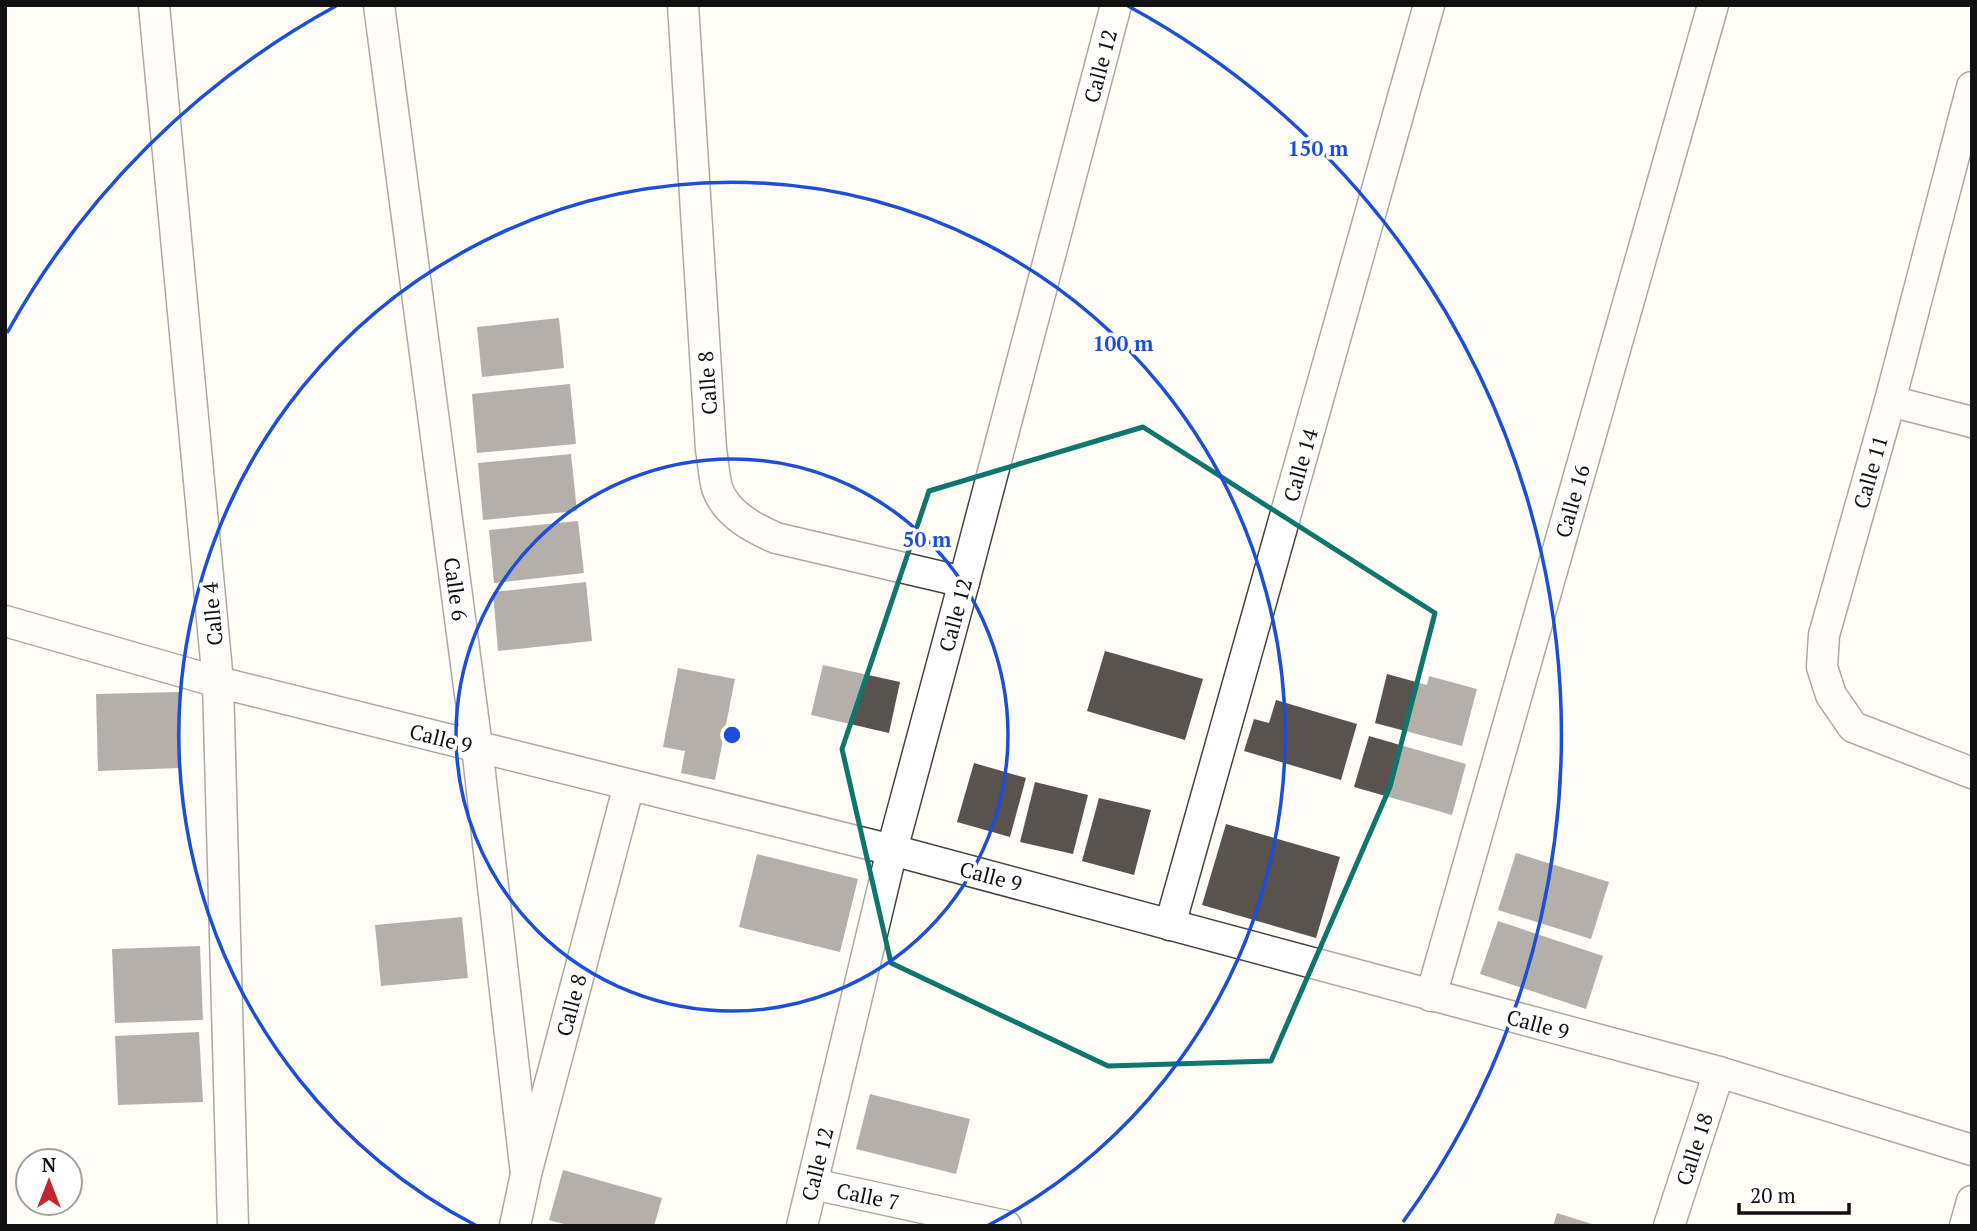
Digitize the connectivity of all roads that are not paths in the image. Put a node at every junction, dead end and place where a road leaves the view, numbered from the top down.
1 (154, 5) edge
2 (379, 5) edge
3 (682, 5) edge
4 (1116, 5) edge
5 (1429, 5) edge
6 (1713, 5) edge
7 (1972, 87) edge
8 (1965, 145) edge
9 (1890, 401) junction
10 (1972, 422) edge
11 (964, 582) junction
12 (5, 621) edge
13 (218, 682) junction
14 (477, 747) junction
15 (1972, 773) edge
16 (629, 785) junction
17 (892, 849) junction
18 (1170, 925) junction
19 (1431, 996) junction
20 (1719, 1072) junction
21 (1972, 1150) edge
22 (526, 1174) junction
23 (813, 1184) junction
24 (1972, 1201) edge
25 (233, 1226) edge
26 (515, 1226) edge
27 (802, 1226) edge
28 (1006, 1226) edge
29 (1669, 1226) edge
30 (1965, 1226) edge

1 - 13 street, Calle 4
2 - 14 street, Calle 6
3 - 11 street, Calle 8
4 - 11 street, Calle 12
5 - 18 street, Calle 14
6 - 19 street, Calle 16
7 - 8 street, Calle 11
8 - 9 street, Calle 11
9 - 10 street
9 - 15 street, Calle 11
11 - 17 street, Calle 12
12 - 13 street, Calle 9
13 - 14 street, Calle 9
13 - 25 street, Calle 4
14 - 16 street, Calle 9
14 - 22 street, Calle 6
16 - 17 street, Calle 9
16 - 22 street, Calle 8
17 - 18 street, Calle 9
17 - 23 street, Calle 12
18 - 19 street, Calle 9
19 - 20 street, Calle 9
20 - 21 street, Calle 9
20 - 29 street, Calle 18
22 - 26 street, Calle 8
23 - 27 street, Calle 12
23 - 28 street, Calle 7
24 - 30 street

